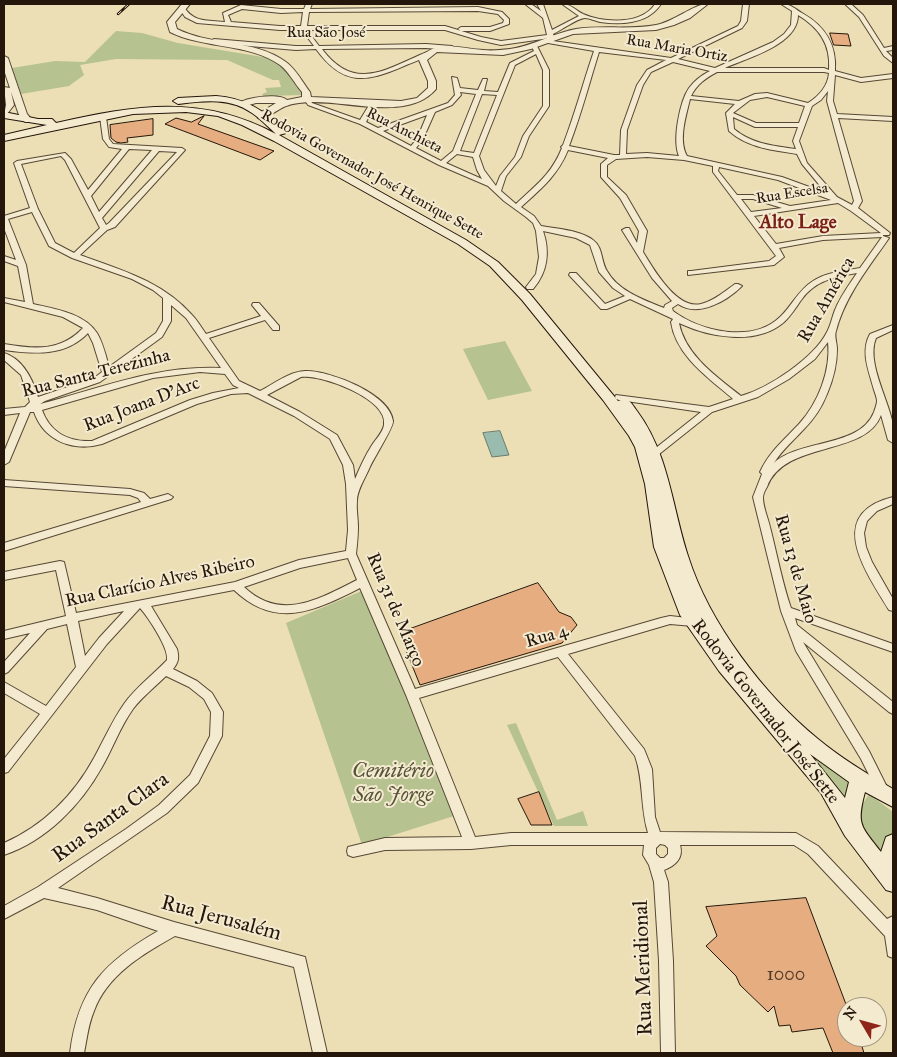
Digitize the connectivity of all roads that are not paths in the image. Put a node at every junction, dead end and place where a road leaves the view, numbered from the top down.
1 (310, 4) edge
2 (528, 4) edge
3 (540, 4) edge
4 (565, 4) edge
5 (658, 4) edge
6 (704, 4) edge
7 (746, 4) edge
8 (784, 4) edge
9 (848, 4) edge
10 (184, 6) edge
11 (259, 10) junction
12 (795, 10) junction
13 (306, 11) junction
14 (449, 11) junction
15 (584, 16) junction
16 (547, 19) junction
17 (229, 24) junction
18 (243, 25) junction
19 (447, 28) junction
20 (304, 29) junction
21 (550, 37) junction
22 (201, 40) junction
23 (318, 47) junction
24 (452, 48) junction
25 (893, 48) edge
26 (536, 49) junction
27 (597, 50) junction
28 (883, 50) junction
29 (429, 53) junction
30 (4, 58) edge
31 (669, 60) junction
32 (893, 61) edge
33 (716, 70) junction
34 (833, 71) junction
35 (893, 76) edge
36 (454, 78) dead end
37 (485, 80) dead end
38 (4, 82) edge
39 (830, 82) junction
40 (458, 90) junction
41 (480, 93) junction
42 (501, 94) junction
43 (687, 97) junction
44 (304, 99) junction
45 (819, 99) junction
46 (260, 100) junction
47 (830, 101) junction
48 (176, 102) junction
49 (227, 103) junction
50 (373, 103) junction
51 (739, 103) junction
52 (242, 104) junction
53 (809, 105) junction
54 (273, 106) junction
55 (184, 109) junction
56 (432, 111) junction
57 (4, 113) edge
58 (729, 113) junction
59 (219, 114) junction
60 (259, 114) junction
61 (103, 116) junction
62 (836, 116) junction
63 (893, 119) edge
64 (28, 120) junction
65 (241, 121) junction
66 (362, 123) junction
67 (803, 125) junction
68 (377, 131) junction
69 (4, 138) edge
70 (564, 147) junction
71 (126, 148) junction
72 (158, 148) junction
73 (412, 149) junction
74 (456, 152) junction
75 (799, 152) junction
76 (476, 156) junction
77 (614, 157) junction
78 (624, 157) junction
79 (684, 158) junction
80 (441, 164) junction
81 (717, 164) junction
82 (490, 184) junction
83 (498, 191) junction
84 (88, 195) junction
85 (736, 197) junction
86 (836, 200) junction
87 (517, 207) junction
88 (790, 208) junction
89 (34, 209) junction
90 (854, 209) junction
91 (749, 215) junction
92 (100, 216) junction
93 (4, 218) edge
94 (538, 227) junction
95 (104, 228) junction
96 (626, 230) dead end
97 (887, 236) edge
98 (774, 247) junction
99 (639, 253) junction
100 (75, 256) junction
101 (4, 258) edge
102 (22, 265) junction
103 (862, 270) junction
104 (691, 273) dead end
105 (573, 275) dead end
106 (738, 286) dead end
107 (530, 287) junction
108 (167, 296) junction
109 (632, 296) junction
110 (4, 300) edge
111 (677, 302) junction
112 (256, 305) dead end
113 (30, 306) junction
114 (675, 316) junction
115 (266, 317) junction
116 (893, 327) edge
117 (88, 328) junction
118 (276, 328) dead end
119 (831, 333) junction
120 (204, 336) junction
121 (4, 347) edge
122 (4, 356) edge
123 (225, 370) junction
124 (107, 374) junction
125 (249, 390) junction
126 (260, 395) junction
127 (620, 397) junction
128 (740, 400) junction
129 (881, 404) junction
130 (33, 407) junction
131 (709, 410) junction
132 (4, 414) edge
133 (630, 417) junction
134 (893, 440) edge
135 (655, 453) junction
136 (4, 462) edge
137 (761, 482) junction
138 (4, 483) edge
139 (168, 497) dead end
140 (352, 497) junction
141 (893, 500) edge
142 (148, 503) junction
143 (4, 546) edge
144 (351, 554) junction
145 (4, 576) edge
146 (363, 582) junction
147 (236, 586) junction
148 (140, 605) junction
149 (893, 607) edge
150 (786, 611) junction
151 (72, 619) junction
152 (693, 622) junction
153 (791, 625) junction
154 (43, 626) junction
155 (4, 635) edge
156 (893, 648) edge
157 (560, 651) junction
158 (731, 652) junction
159 (82, 667) junction
160 (4, 669) edge
161 (164, 670) junction
162 (4, 688) edge
163 (412, 695) junction
164 (893, 709) edge
165 (47, 712) junction
166 (4, 768) edge
167 (859, 778) junction
168 (889, 796) edge
169 (852, 830) junction
170 (688, 838) junction
171 (660, 839) junction
172 (471, 843) junction
173 (893, 843) edge
174 (4, 849) edge
175 (354, 851) dead end
176 (674, 857) junction
177 (654, 860) junction
178 (661, 882) junction
179 (893, 882) edge
180 (43, 891) junction
181 (4, 913) edge
182 (892, 928) edge
183 (174, 929) junction
184 (893, 951) edge
185 (78, 1053) edge
186 (320, 1053) edge
187 (668, 1053) edge

1 - 13 street
2 - 16 street
3 - 16 street
4 - 15 street
5 - 15 street
6 - 21 street
7 - 31 street
8 - 12 street
9 - 28 street
10 - 17 street
10 - 22 street
11 - 13 street
11 - 17 street
11 - 18 street
12 - 33 street
12 - 34 street
13 - 14 street
13 - 20 street
14 - 19 street
14 - 19 street
15 - 21 street
16 - 21 street
17 - 18 street
18 - 20 street
19 - 20 street
19 - 21 street
20 - 23 street
21 - 26 street
21 - 27 street, Rua Maria Ortiz
22 - 23 street, Rua São José
22 - 44 street
23 - 24 street, Rua São José
23 - 29 street
24 - 26 street
24 - 29 street
25 - 28 street
26 - 42 street
26 - 83 street
27 - 31 street, Rua Maria Ortiz
27 - 70 street
28 - 32 street
29 - 50 street
30 - 64 street
31 - 33 street, Rua Maria Ortiz
31 - 78 street
33 - 34 street, Rua Maria Ortiz
33 - 43 street
34 - 35 street
34 - 39 street
36 - 40 street
37 - 41 street
38 - 57 street
39 - 45 street
39 - 47 street
40 - 41 street
40 - 56 street
41 - 42 street
41 - 74 street
42 - 76 street
43 - 51 street
43 - 79 street
44 - 46 street
44 - 50 street
44 - 54 street
44 - 66 street, Rua Anchieta
45 - 47 street
45 - 53 street
46 - 49 main road
46 - 52 street
46 - 54 street
47 - 62 street
48 - 49 main road
48 - 55 main road
48 - 64 main road
49 - 52 main road
49 - 59 main road
49 - 60 main road
50 - 66 street
51 - 53 street
51 - 58 street
52 - 60 main road, Rodovia Governador José Henrique Sette
53 - 67 street
54 - 60 street
55 - 59 main road, Rodovia Governador José Henrique Sette
55 - 61 main road, Rodovia Governador José Henrique Sette
56 - 68 street
56 - 73 street
57 - 64 main road
58 - 67 street
58 - 75 street
59 - 65 main road, Rodovia Governador José Henrique Sette
60 - 65 main road
60 - 107 main road, Rodovia Governador José Henrique Sette
61 - 69 main road, Rodovia Governador José Henrique Sette
61 - 71 street
62 - 63 street
62 - 90 street
65 - 133 main road, Rodovia Governador José Henrique Sette
66 - 68 street, Rua Anchieta
67 - 75 street
68 - 73 street, Rua Anchieta
70 - 77 street
70 - 87 street
71 - 72 street
71 - 84 street
72 - 92 street
72 - 95 street
73 - 80 street, Rua Anchieta
74 - 76 street
74 - 80 street
75 - 86 street
76 - 82 street
77 - 78 street
77 - 99 street
78 - 79 street
79 - 81 street
80 - 82 street, Rua Anchieta
81 - 85 street
81 - 86 street
82 - 83 street
83 - 87 street
84 - 89 street, Rua 31 de Março
84 - 92 street
85 - 88 street
85 - 91 street
86 - 88 street, Rua Escelsa
86 - 90 street
87 - 94 street
88 - 91 street, Rua Escelsa
89 - 93 street
89 - 100 street, Rua 31 de Março
90 - 97 street
91 - 98 street
92 - 95 street
93 - 102 street
94 - 107 street
94 - 109 street
95 - 100 street
96 - 99 street
97 - 98 street
97 - 103 street, Rua América
98 - 104 street
99 - 111 street
100 - 108 street, Rua 31 de Março
101 - 102 street
102 - 113 street
103 - 114 street
103 - 119 street, Rua América
105 - 109 street
106 - 111 street
107 - 127 main road, Rodovia Governador José Henrique Sette
108 - 120 street, Rua 31 de Março
108 - 124 street
109 - 114 street
110 - 113 street
111 - 114 street
112 - 115 street
113 - 117 street
114 - 128 street
115 - 118 street
115 - 120 street
116 - 129 street
117 - 121 street
117 - 124 street
119 - 128 street, Rua América
119 - 137 street
120 - 123 street, Rua 31 de Março
122 - 130 street, Rua Joana D'Arc
123 - 125 street, Rua 31 de Março
123 - 130 street, Rua Santa Terezinha
124 - 130 street
125 - 126 street, Rua 31 de Março
125 - 130 street, Rua Joana D'Arc
126 - 140 street, Rua 31 de Março
126 - 140 street
127 - 131 street, Rua América
127 - 133 main road, Rodovia Governador José Henrique Sette
128 - 131 street, Rua América
129 - 134 street
129 - 137 street
130 - 132 street, Rua Santa Terezinha
130 - 136 street
131 - 135 street, Rua América
133 - 135 main road, Rodovia Governador José Sette
133 - 152 main road, Rodovia Governador José Sette
135 - 158 main road, Rodovia Governador José Sette
137 - 150 street, Rua 13 de Maio
138 - 142 street
139 - 142 street
140 - 144 street, Rua 31 de Março
141 - 149 street
142 - 143 street
144 - 146 street, Rua 31 de Março
144 - 147 street, Rua Clarício Alves Ribeiro
145 - 151 street
146 - 147 street
146 - 163 street, Rua 31 de Março
147 - 148 street, Rua Clarício Alves Ribeiro
148 - 151 street, Rua Clarício Alves Ribeiro
148 - 159 street
148 - 161 street
150 - 153 street, Rua 13 de Maio
150 - 156 street
151 - 154 street, Rua Clarício Alves Ribeiro
151 - 159 street
152 - 157 street, Rua 4
152 - 158 main road
152 - 169 main road, Rodovia Governador José Sette
153 - 164 street
153 - 168 street, Rua 13 de Maio
154 - 155 street, Rua Clarício Alves Ribeiro
154 - 160 street
157 - 163 street, Rua 4
157 - 171 street
158 - 167 main road, Rodovia Governador José Sette
159 - 165 street
161 - 174 street
161 - 180 street, Rua Santa Clara
162 - 165 street
163 - 172 street, Rua 31 de Março
165 - 166 street
167 - 168 main road, Rodovia Governador José Sette
167 - 169 main road
169 - 179 main road, Rodovia Governador José Sette
170 - 171 street
170 - 176 street
170 - 182 street
171 - 172 street
171 - 176 street
171 - 177 street
172 - 175 street
173 - 179 main road
176 - 177 street
176 - 178 street
177 - 178 street, Rua Meridional
178 - 187 street, Rua Meridional
180 - 181 street, Rua Santa Clara
180 - 183 street, Rua Jerusalém
182 - 184 street
183 - 185 street
183 - 186 street, Rua Jerusalém

